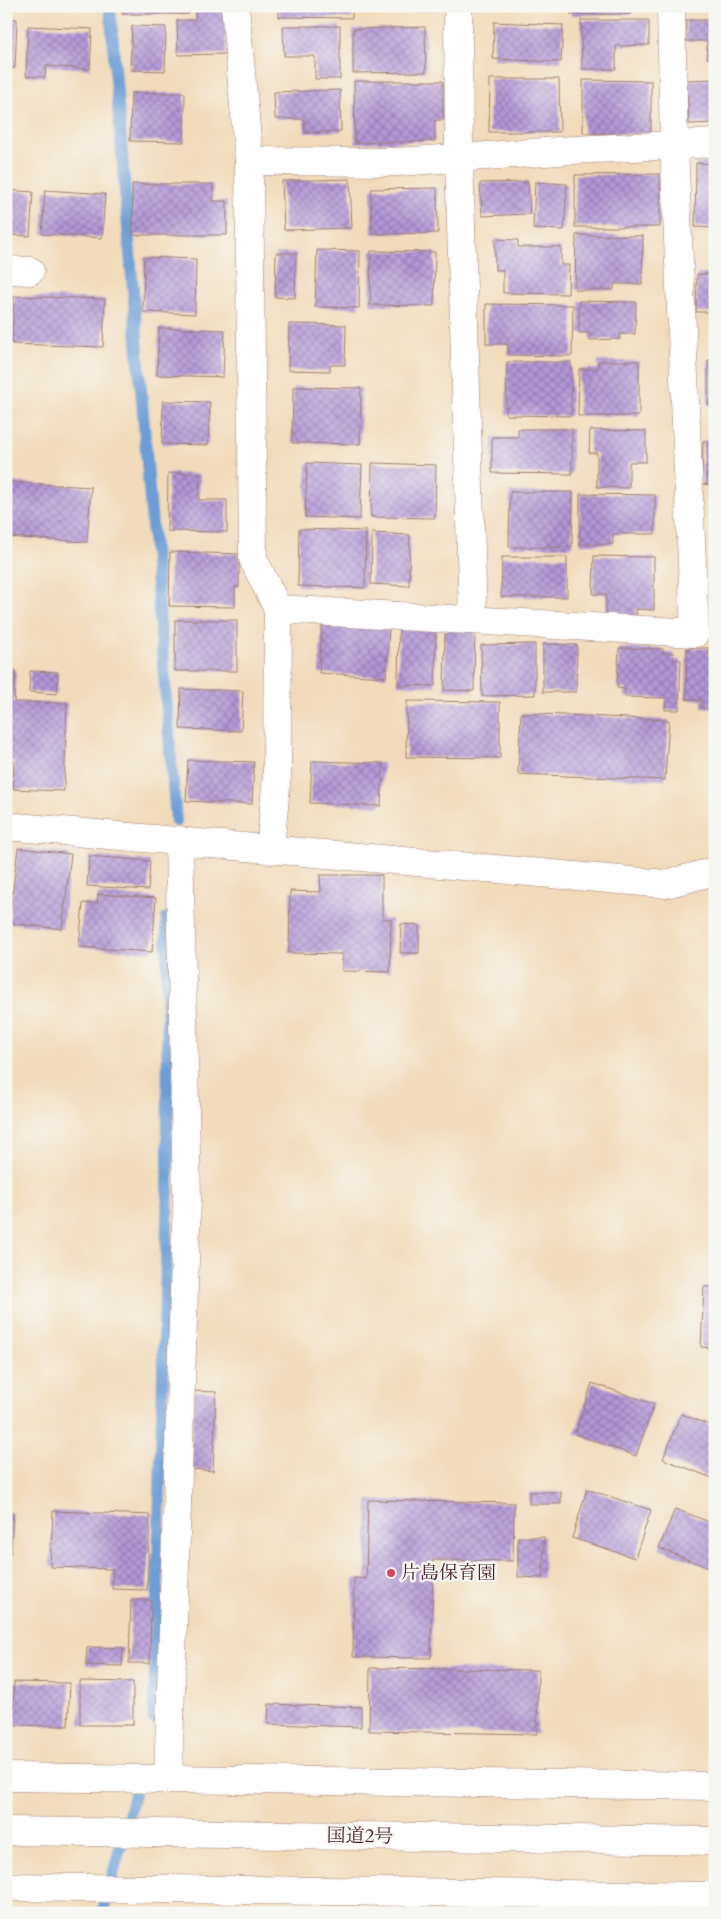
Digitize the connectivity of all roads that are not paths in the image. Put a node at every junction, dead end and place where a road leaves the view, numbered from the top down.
1 (235, 6) edge
2 (458, 6) edge
3 (671, 6) edge
4 (715, 142) edge
5 (674, 145) junction
6 (459, 158) junction
7 (249, 161) junction
8 (278, 609) junction
9 (472, 619) junction
10 (6, 826) edge
11 (179, 840) junction
12 (270, 850) junction
13 (715, 871) edge
14 (6, 1777) edge
15 (168, 1780) junction
16 (715, 1786) edge
17 (6, 1831) edge
18 (715, 1841) edge
19 (6, 1886) edge
20 (715, 1896) edge

1 - 7 main road
2 - 6 main road
3 - 5 main road
4 - 5 main road
5 - 6 main road
5 - 9 main road
6 - 7 main road
6 - 9 main road
7 - 8 main road
8 - 9 main road
8 - 12 main road
10 - 11 main road
11 - 12 main road
11 - 15 main road
12 - 13 main road
14 - 15 main road
15 - 16 main road
17 - 18 main road, 国道2号
19 - 20 main road

